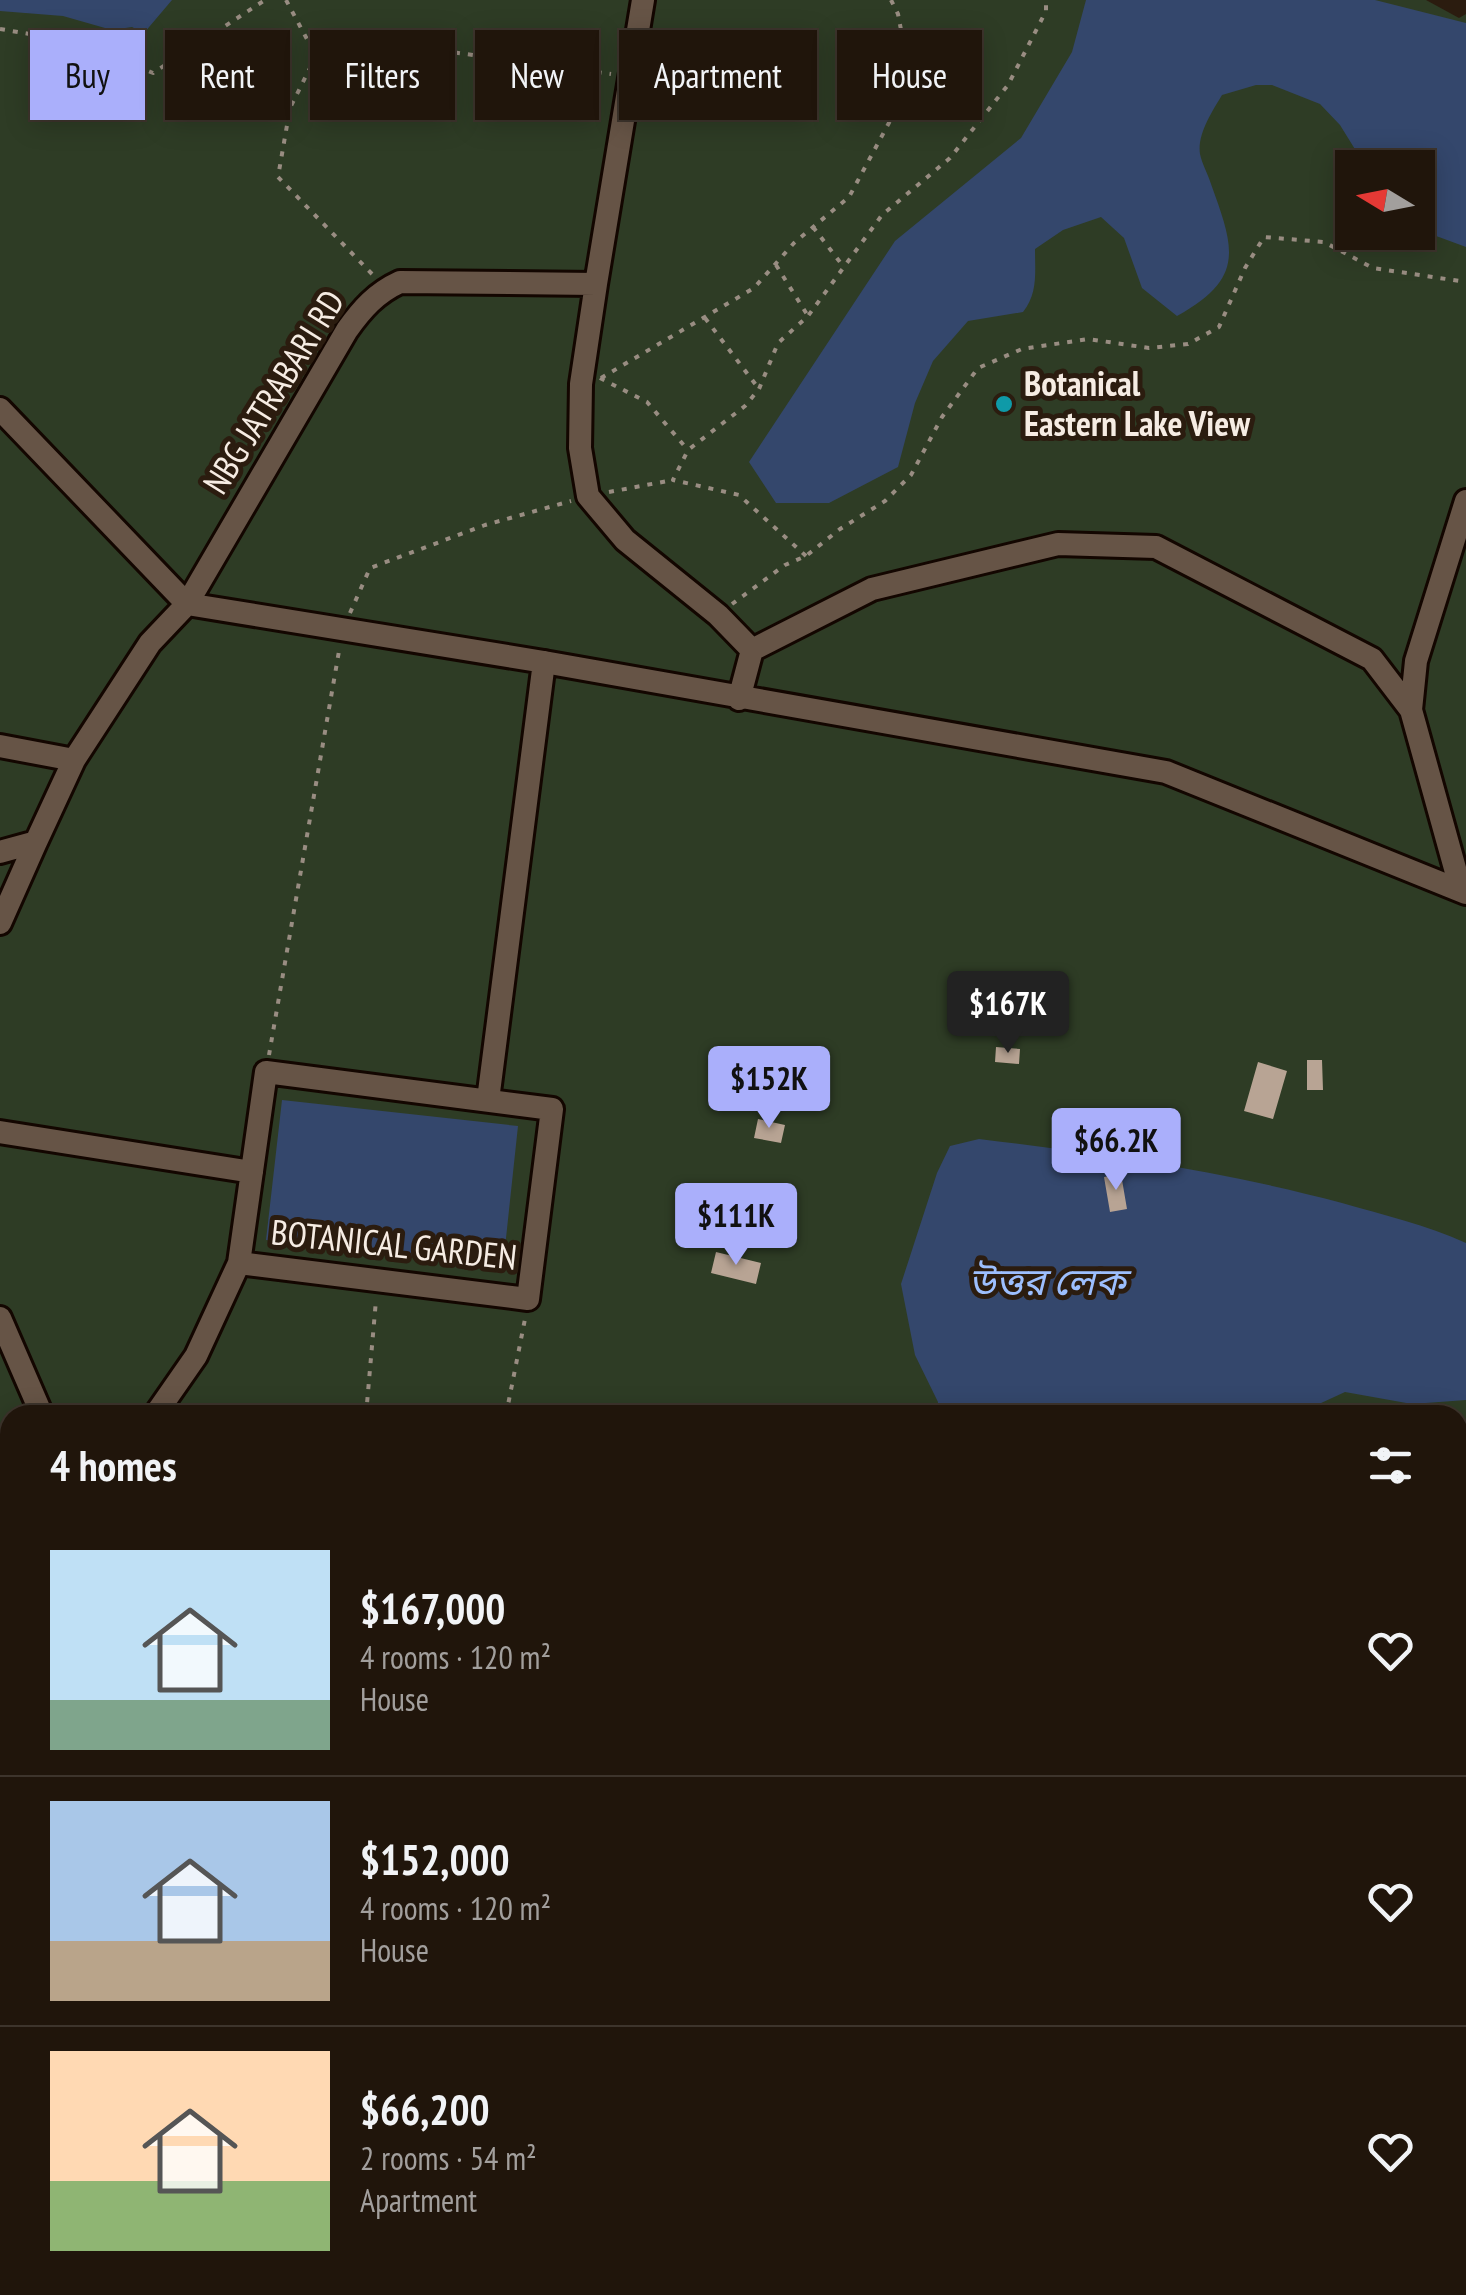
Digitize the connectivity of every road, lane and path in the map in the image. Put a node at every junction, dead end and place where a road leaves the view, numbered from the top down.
1 (265, 0) edge
2 (286, 0) edge
3 (644, 0) edge
4 (891, 0) edge
5 (1046, 0) edge
6 (0, 29) edge
7 (639, 30) edge
8 (310, 45) edge
9 (455, 53) edge
10 (310, 68) edge
11 (619, 75) edge
12 (623, 120) edge
13 (813, 227) junction
14 (775, 264) junction
15 (843, 266) junction
16 (1466, 282) edge
17 (596, 284) junction
18 (385, 288) junction
19 (808, 316) junction
20 (706, 318) junction
21 (591, 381) junction
22 (759, 389) junction
23 (0, 410) edge
24 (688, 450) junction
25 (673, 480) junction
26 (588, 496) junction
27 (1466, 501) edge
28 (806, 556) junction
29 (187, 604) junction
30 (718, 615) junction
31 (343, 629) junction
32 (752, 650) junction
33 (544, 662) junction
34 (739, 699) junction
35 (1412, 710) junction
36 (0, 746) edge
37 (74, 760) junction
38 (36, 842) junction
39 (0, 852) edge
40 (1464, 891) edge
41 (0, 923) edge
42 (266, 1072) junction
43 (488, 1100) junction
44 (0, 1132) edge
45 (252, 1172) junction
46 (239, 1263) junction
47 (378, 1280) junction
48 (528, 1299) junction
49 (0, 1318) edge
50 (38, 1405) edge
51 (163, 1405) edge
52 (367, 1405) edge
53 (508, 1405) edge

1 - 6 path
2 - 8 path
3 - 7 street
4 - 13 path
5 - 15 path
9 - 11 path
10 - 18 path
12 - 17 street
13 - 14 path
13 - 15 path
14 - 19 path
14 - 20 path
15 - 19 path
16 - 28 path
17 - 18 street, NBG JATRABARI RD
17 - 21 street
18 - 29 street, NBG JATRABARI RD
19 - 22 path
20 - 21 path
20 - 22 path
21 - 24 path
21 - 26 street
22 - 24 path
23 - 29 street
24 - 25 path
25 - 26 path
25 - 28 path
26 - 30 street
26 - 31 path
27 - 35 street
28 - 30 path
29 - 31 street
29 - 37 street, NBG JATRABARI RD
30 - 32 street
31 - 33 street
31 - 42 path
32 - 34 street
32 - 35 street
33 - 34 street
33 - 43 street
34 - 40 street
35 - 40 street
36 - 37 street
37 - 38 street, NBG JATRABARI RD
38 - 39 street
38 - 41 street
42 - 43 street, BOTANICAL GARDEN
42 - 45 street, BOTANICAL GARDEN
43 - 48 street, BOTANICAL GARDEN
44 - 45 street
45 - 46 street, BOTANICAL GARDEN
46 - 47 street, BOTANICAL GARDEN
46 - 51 street, BOTANICAL GARDEN
47 - 48 street, BOTANICAL GARDEN
47 - 52 path
48 - 53 path
49 - 50 street

